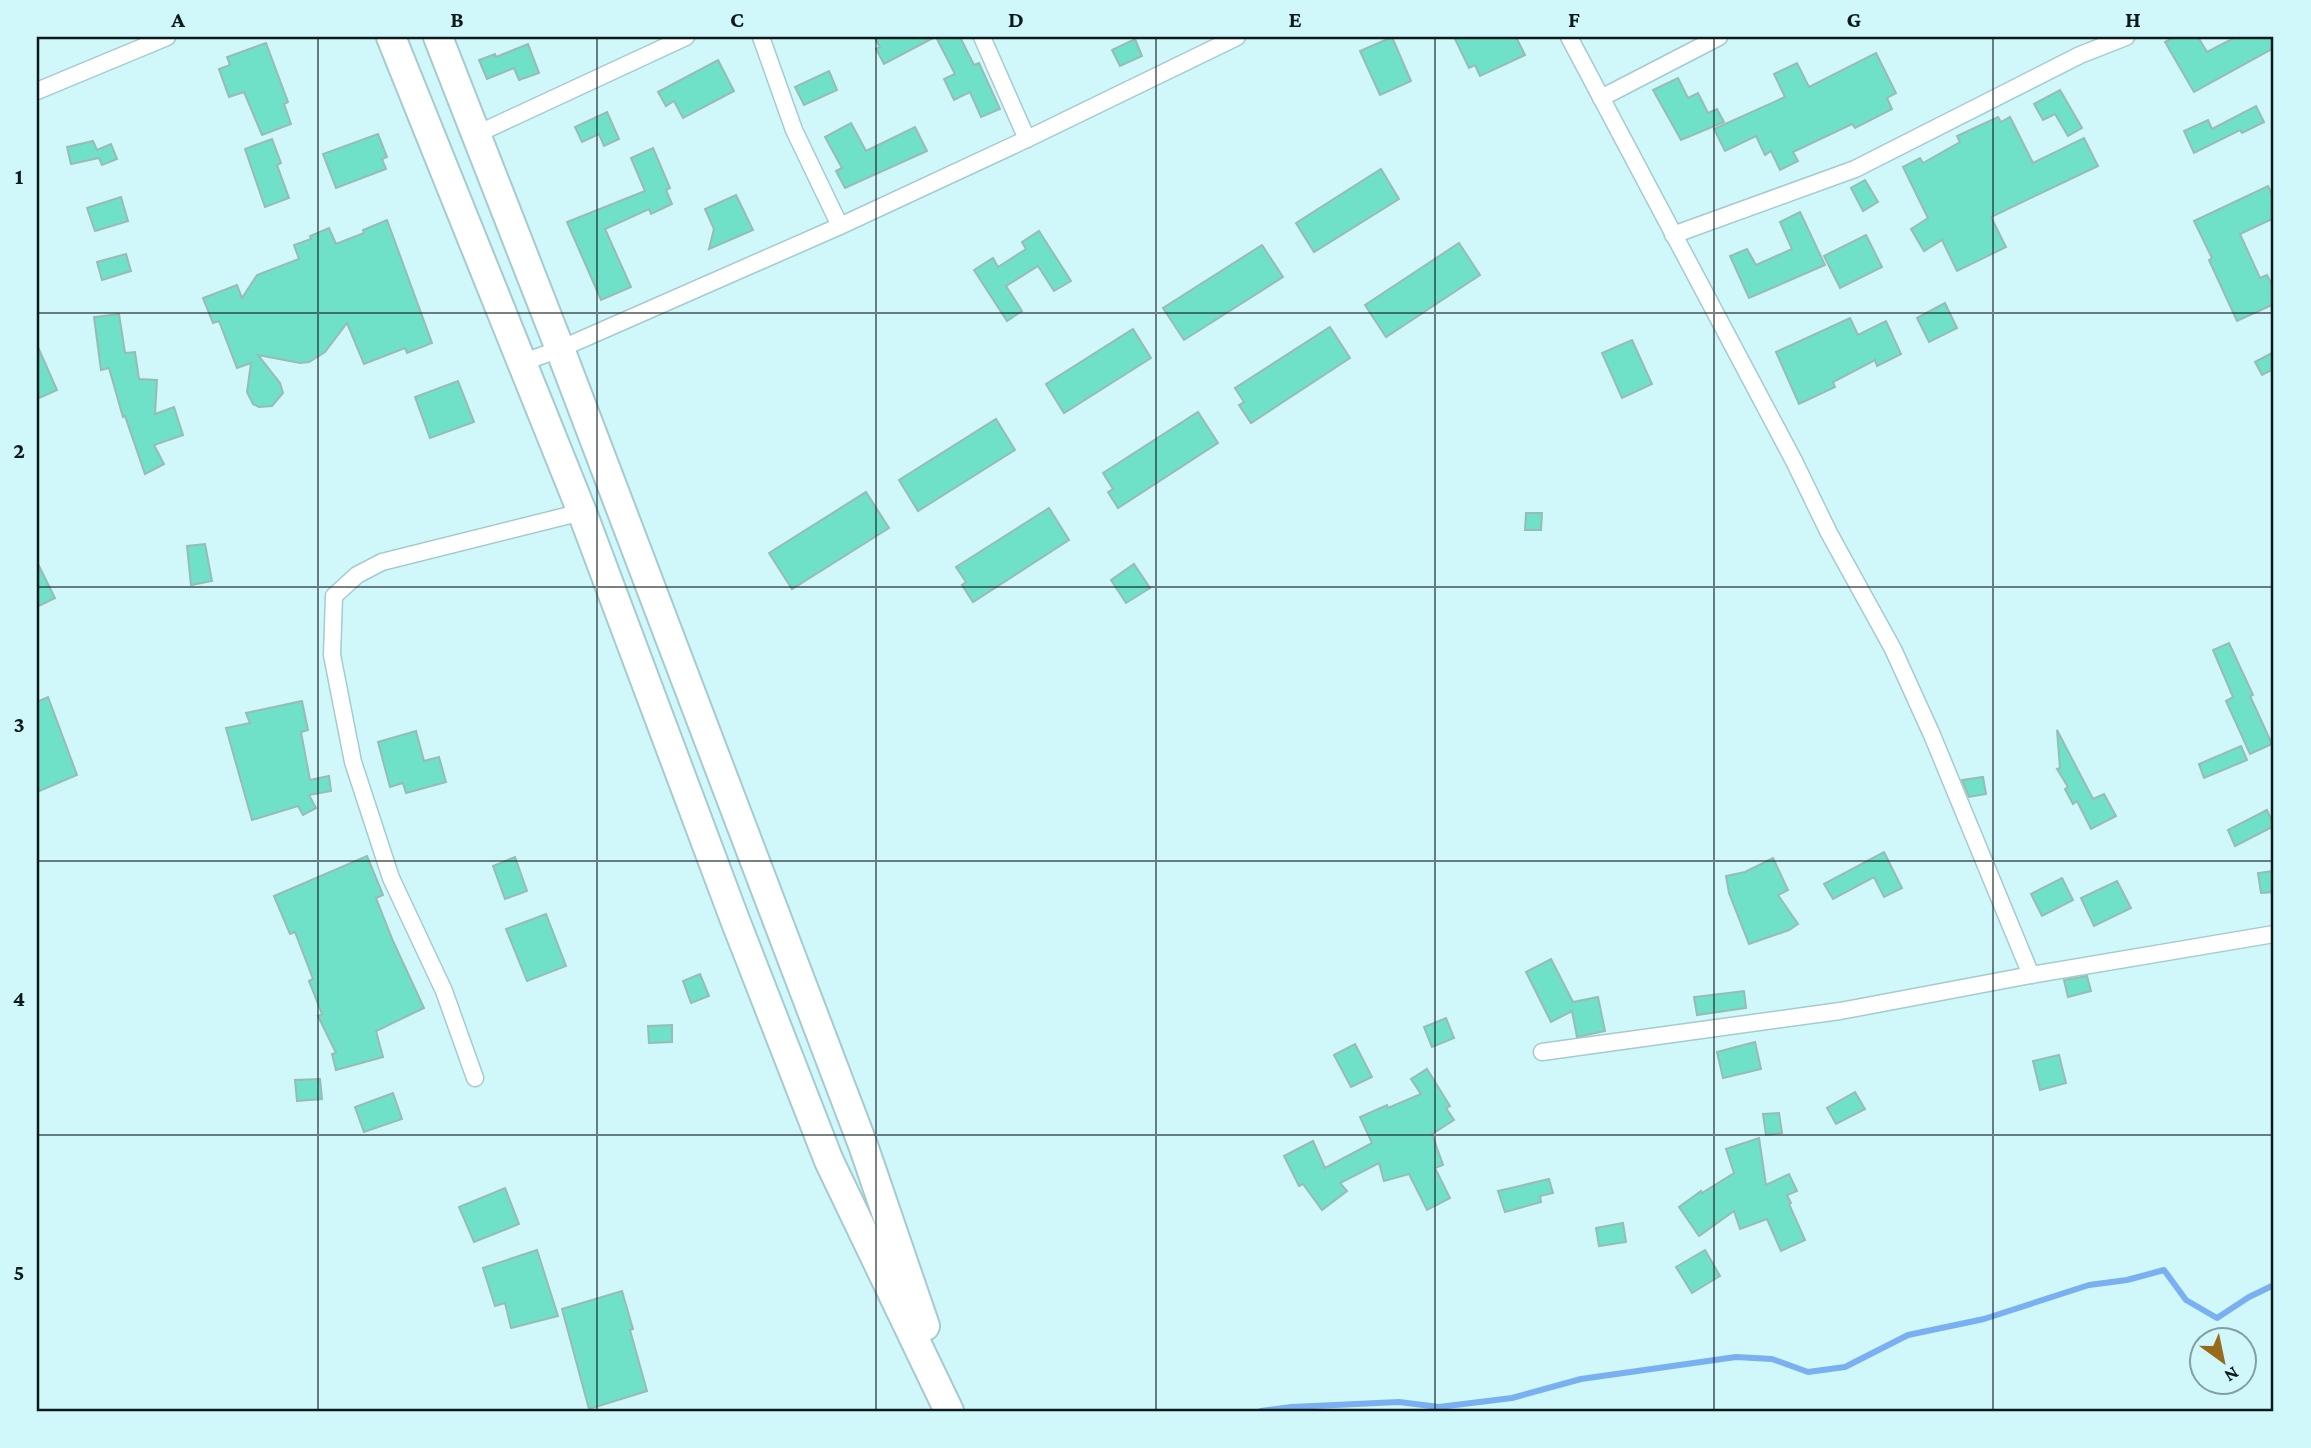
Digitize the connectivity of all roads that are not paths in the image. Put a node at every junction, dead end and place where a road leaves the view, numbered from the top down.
1 (167, 37) edge
2 (391, 37) edge
3 (438, 37) edge
4 (686, 37) edge
5 (761, 37) edge
6 (982, 37) edge
7 (1237, 37) edge
8 (1569, 37) edge
9 (1719, 37) edge
10 (2126, 37) edge
11 (37, 91) edge
12 (1601, 98) junction
13 (477, 134) junction
14 (1027, 139) junction
15 (841, 226) junction
16 (1673, 235) junction
17 (560, 349) junction
18 (521, 363) junction
19 (582, 512) junction
20 (2274, 934) edge
21 (2031, 975) junction
22 (1542, 1052) dead end
23 (475, 1078) dead end
24 (949, 1411) edge
25 (955, 1411) edge

1 - 11 street
2 - 18 highway
3 - 13 highway
4 - 13 street
5 - 15 street
6 - 14 street
7 - 14 street
8 - 12 street
9 - 12 street
10 - 16 street
12 - 16 street
13 - 17 highway
14 - 15 street
15 - 17 street
16 - 21 street
17 - 18 street
17 - 25 highway
18 - 19 highway
19 - 23 street
19 - 24 highway
20 - 21 street
21 - 22 street

